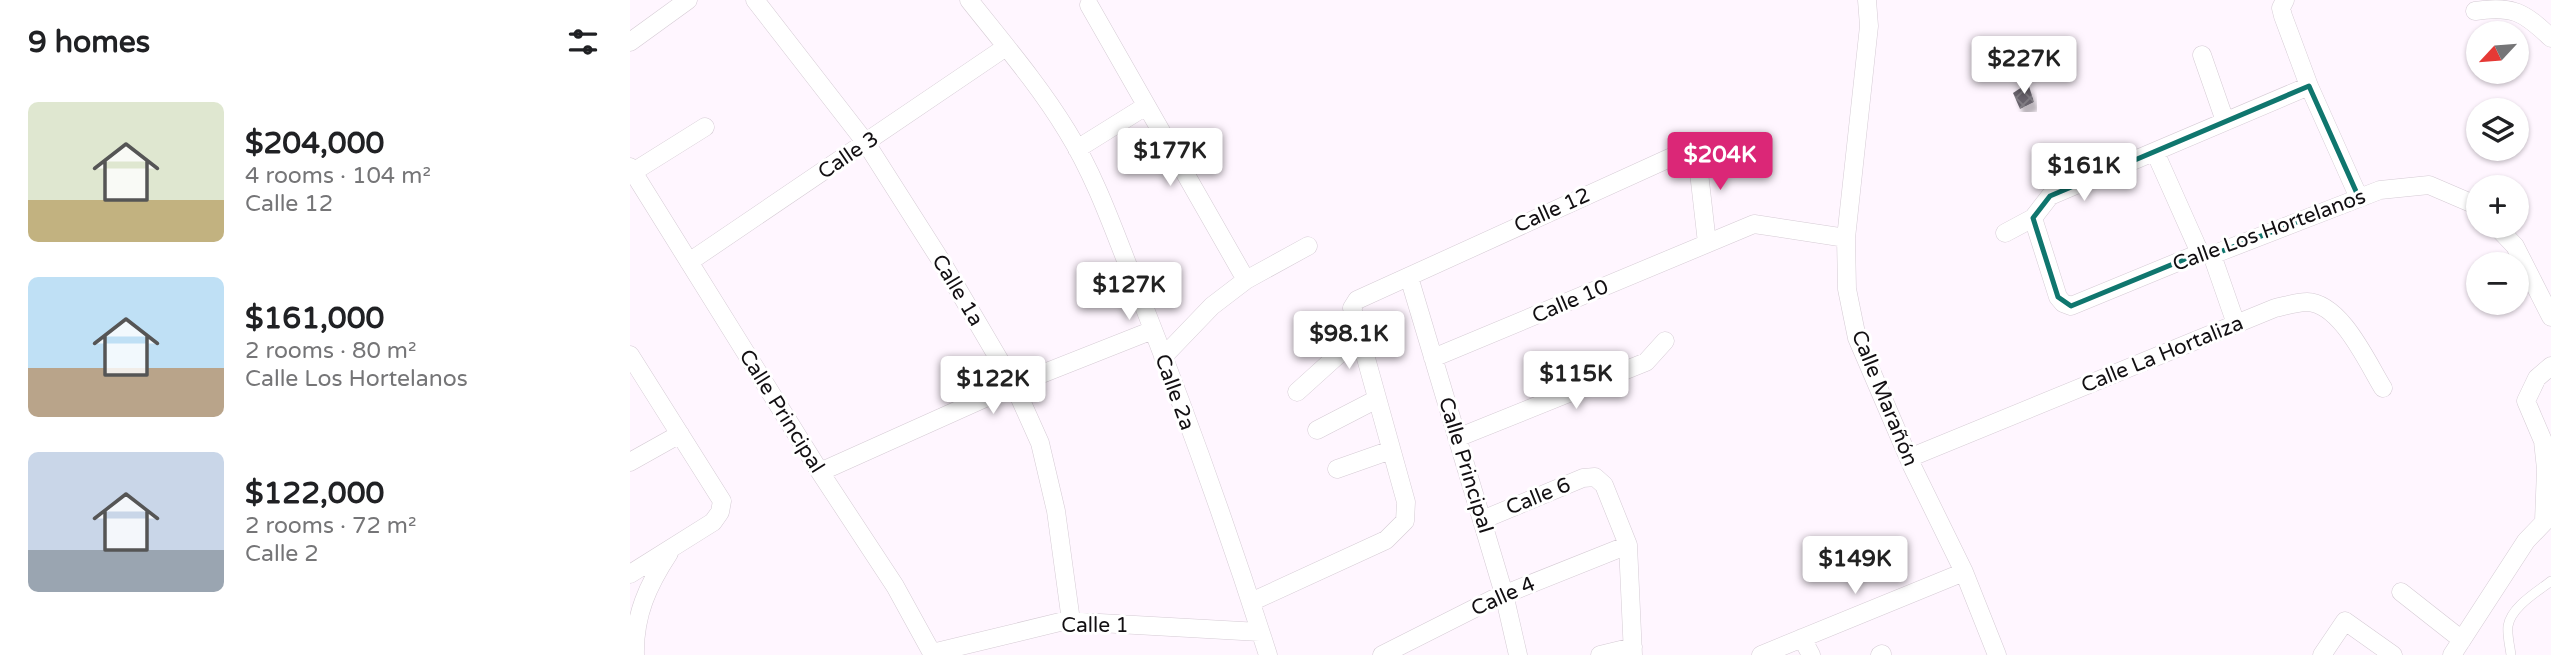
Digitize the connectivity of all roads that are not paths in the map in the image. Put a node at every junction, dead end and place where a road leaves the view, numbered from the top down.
1 (688, 0) edge
2 (755, 0) edge
3 (969, 0) edge
4 (1867, 0) edge
5 (2285, 0) edge
6 (1089, 5) dead end
7 (2475, 11) dead end
8 (2551, 38) edge
9 (630, 42) edge
10 (1006, 47) junction
11 (2202, 55) dead end
12 (2309, 86) junction
13 (1146, 106) junction
14 (2225, 121) junction
15 (705, 127) dead end
16 (866, 143) junction
17 (1077, 149) junction
18 (2155, 152) junction
19 (632, 169) edge
20 (2359, 198) junction
21 (2466, 201) edge
22 (2033, 218) junction
23 (2005, 233) dead end
24 (1846, 238) junction
25 (2507, 238) edge
26 (1707, 243) junction
27 (1308, 246) dead end
28 (2206, 254) junction
29 (689, 262) junction
30 (1409, 277) junction
31 (1246, 280) junction
32 (2551, 317) edge
33 (2236, 324) junction
34 (1153, 330) junction
35 (1359, 336) junction
36 (1665, 341) dead end
37 (630, 355) edge
38 (1163, 357) junction
39 (1433, 358) junction
40 (2551, 366) edge
41 (1014, 385) junction
42 (2383, 388) dead end
43 (1297, 392) dead end
44 (1377, 399) junction
45 (1317, 430) dead end
46 (680, 435) junction
47 (1457, 438) junction
48 (1391, 450) junction
49 (1909, 458) junction
50 (630, 462) edge
51 (1337, 469) dead end
52 (820, 472) junction
53 (2547, 518) edge
54 (1482, 520) junction
55 (1628, 545) junction
56 (673, 547) junction
57 (1964, 572) junction
58 (630, 574) edge
59 (2551, 581) edge
60 (2401, 592) dead end
61 (1504, 594) junction
62 (1251, 602) junction
63 (1071, 621) junction
64 (1260, 632) junction
65 (1802, 638) junction
66 (2457, 648) edge
67 (1633, 651) edge
68 (933, 654) edge
69 (635, 655) edge
70 (1268, 655) edge
71 (1382, 655) edge
72 (1518, 655) edge
73 (1600, 655) edge
74 (1761, 655) edge
75 (1811, 655) edge
76 (1997, 655) edge
77 (2322, 655) edge
78 (2393, 655) edge
79 (2511, 655) edge

1 - 9 street
2 - 16 street, Calle 1a
3 - 10 street, Calle 2a
4 - 24 street, Calle Marañón
5 - 12 street
6 - 13 street
7 - 8 street
10 - 16 street, Calle 3
10 - 17 street, Calle 2a
11 - 14 street
12 - 14 street
12 - 20 street
13 - 17 street
13 - 31 street
14 - 18 street
15 - 19 street
16 - 29 street, Calle 3
16 - 41 street, Calle 1a
17 - 34 street, Calle 2a
18 - 22 street
18 - 28 street
19 - 29 street, Calle Principal
20 - 21 street, Calle Los Hortelanos
20 - 28 street, Calle Los Hortelanos
22 - 23 street
22 - 28 street, Calle Los Hortelanos
24 - 26 street, Calle 10
24 - 49 street, Calle Marañón
25 - 32 street
26 - 30 street, Calle 12
26 - 39 street, Calle 10
27 - 31 street
28 - 33 street
29 - 52 street, Calle Principal
30 - 35 street, Calle 12
30 - 39 street, Calle Principal
31 - 38 street
33 - 42 street, Calle La Hortaliza
33 - 49 street, Calle La Hortaliza
34 - 38 street, Calle 2a
34 - 41 street
35 - 43 street
35 - 44 street, Calle 12
36 - 47 street
37 - 46 street
38 - 62 street, Calle 2a
39 - 47 street, Calle Principal
40 - 53 street
41 - 52 street
41 - 63 street, Calle 1a
44 - 45 street
44 - 48 street, Calle 12
46 - 50 street
46 - 56 street
47 - 54 street, Calle Principal
48 - 51 street
48 - 62 street, Calle 12
49 - 57 street, Calle Marañón
52 - 68 street, Calle Principal
53 - 66 street
54 - 55 street, Calle 6
54 - 61 street, Calle Principal
55 - 61 street, Calle 4
55 - 67 street
56 - 58 street
56 - 69 street
57 - 65 street
57 - 76 street, Calle Marañón
59 - 79 lane
60 - 66 street
61 - 71 street, Calle 4
61 - 72 street, Calle Principal
62 - 64 street, Calle 2a
63 - 64 street, Calle 1
63 - 68 street, Calle 1
64 - 70 street, Calle 2a
65 - 74 street
65 - 75 street
67 - 73 street
77 - 78 street

